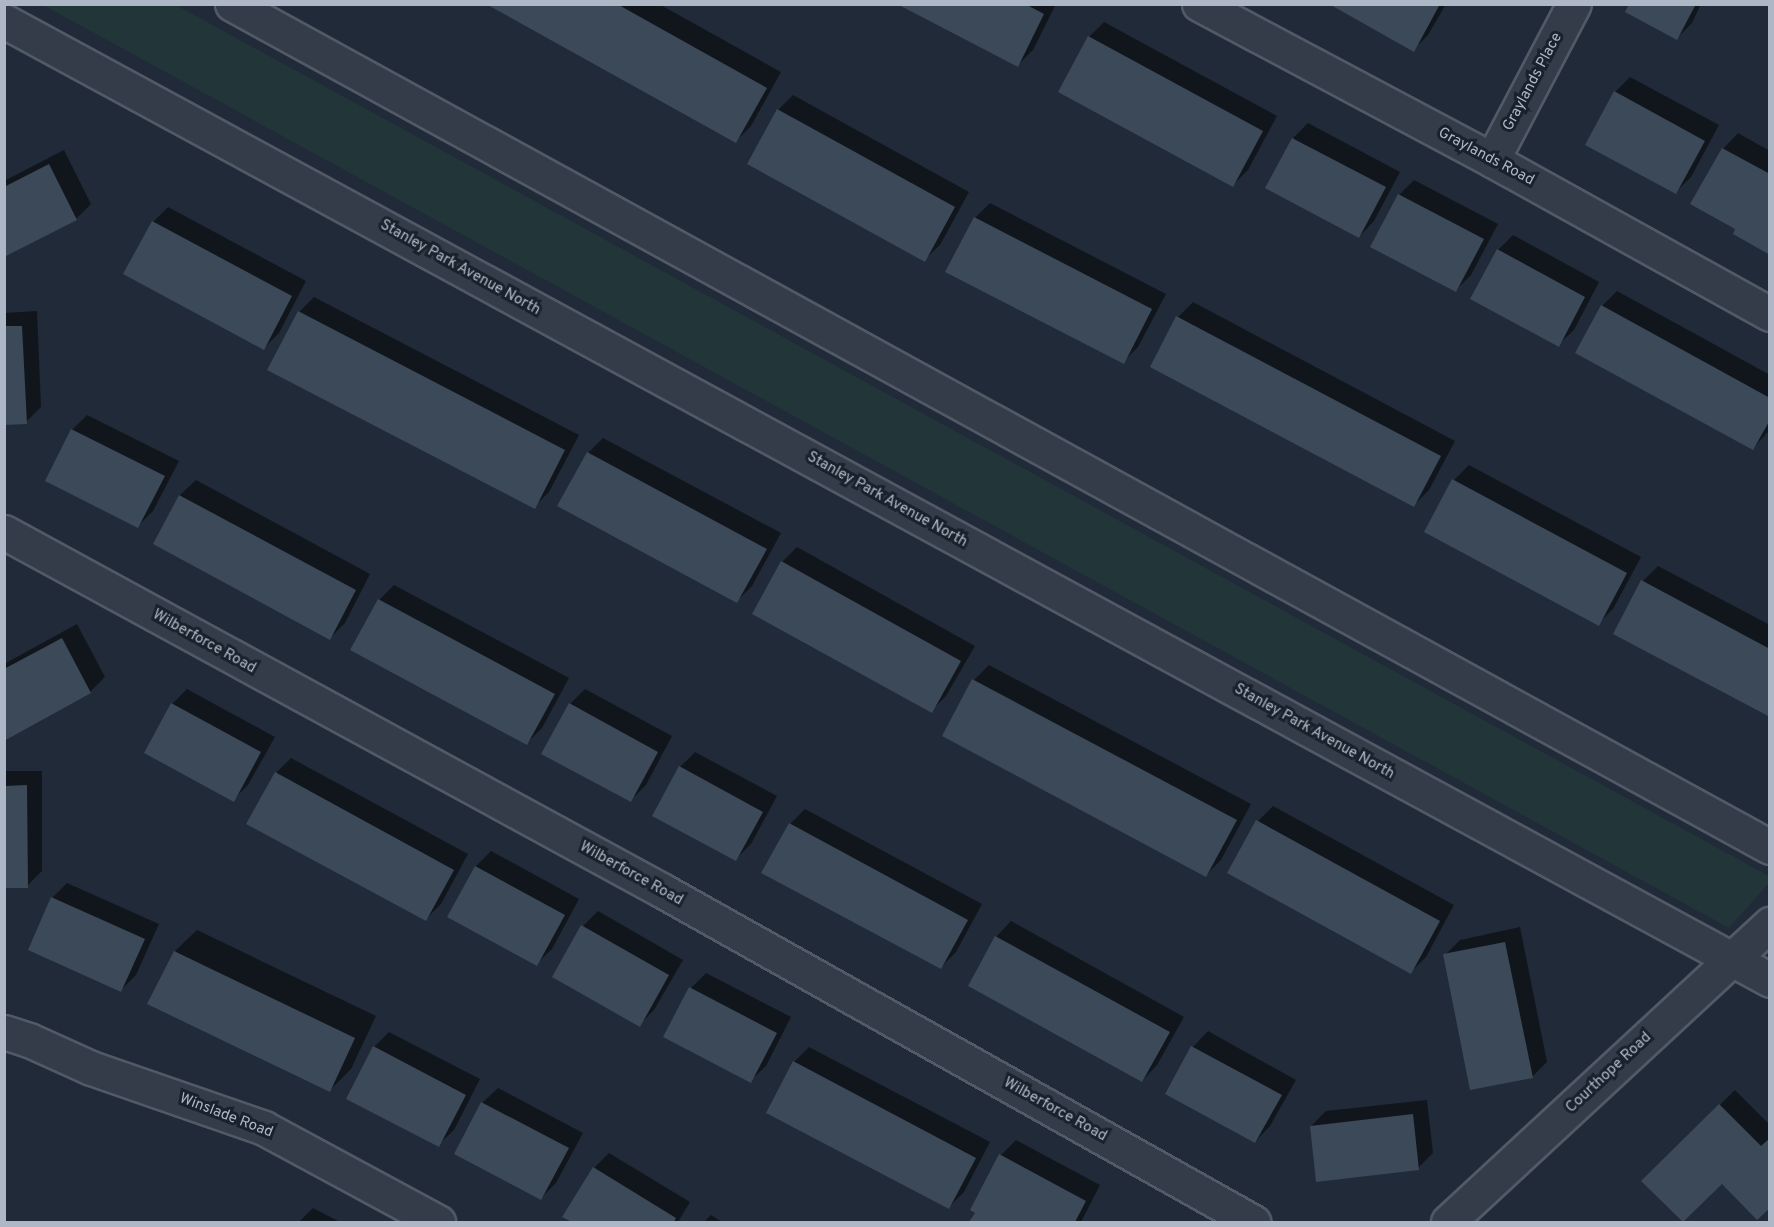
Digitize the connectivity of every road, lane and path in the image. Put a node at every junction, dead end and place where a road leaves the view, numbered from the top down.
1 (232, 4) edge
2 (1199, 4) edge
3 (1574, 4) edge
4 (4, 21) edge
5 (1492, 160) junction
6 (1770, 314) edge
7 (4, 532) edge
8 (1770, 847) edge
9 (1770, 924) edge
10 (1731, 959) junction
11 (1770, 980) edge
12 (4, 1032) edge
13 (438, 1222) edge
14 (1253, 1222) edge
15 (1448, 1222) edge

1 - 8 street
2 - 5 street, Graylands Road
3 - 5 street, Graylands Place
4 - 10 street, Stanley Park Avenue North
5 - 6 street, Graylands Road
7 - 14 street, Wilberforce Road
9 - 10 street, Courthope Road
10 - 11 street, Stanley Park Avenue North
10 - 15 street, Courthope Road
12 - 13 street, Winslade Road

